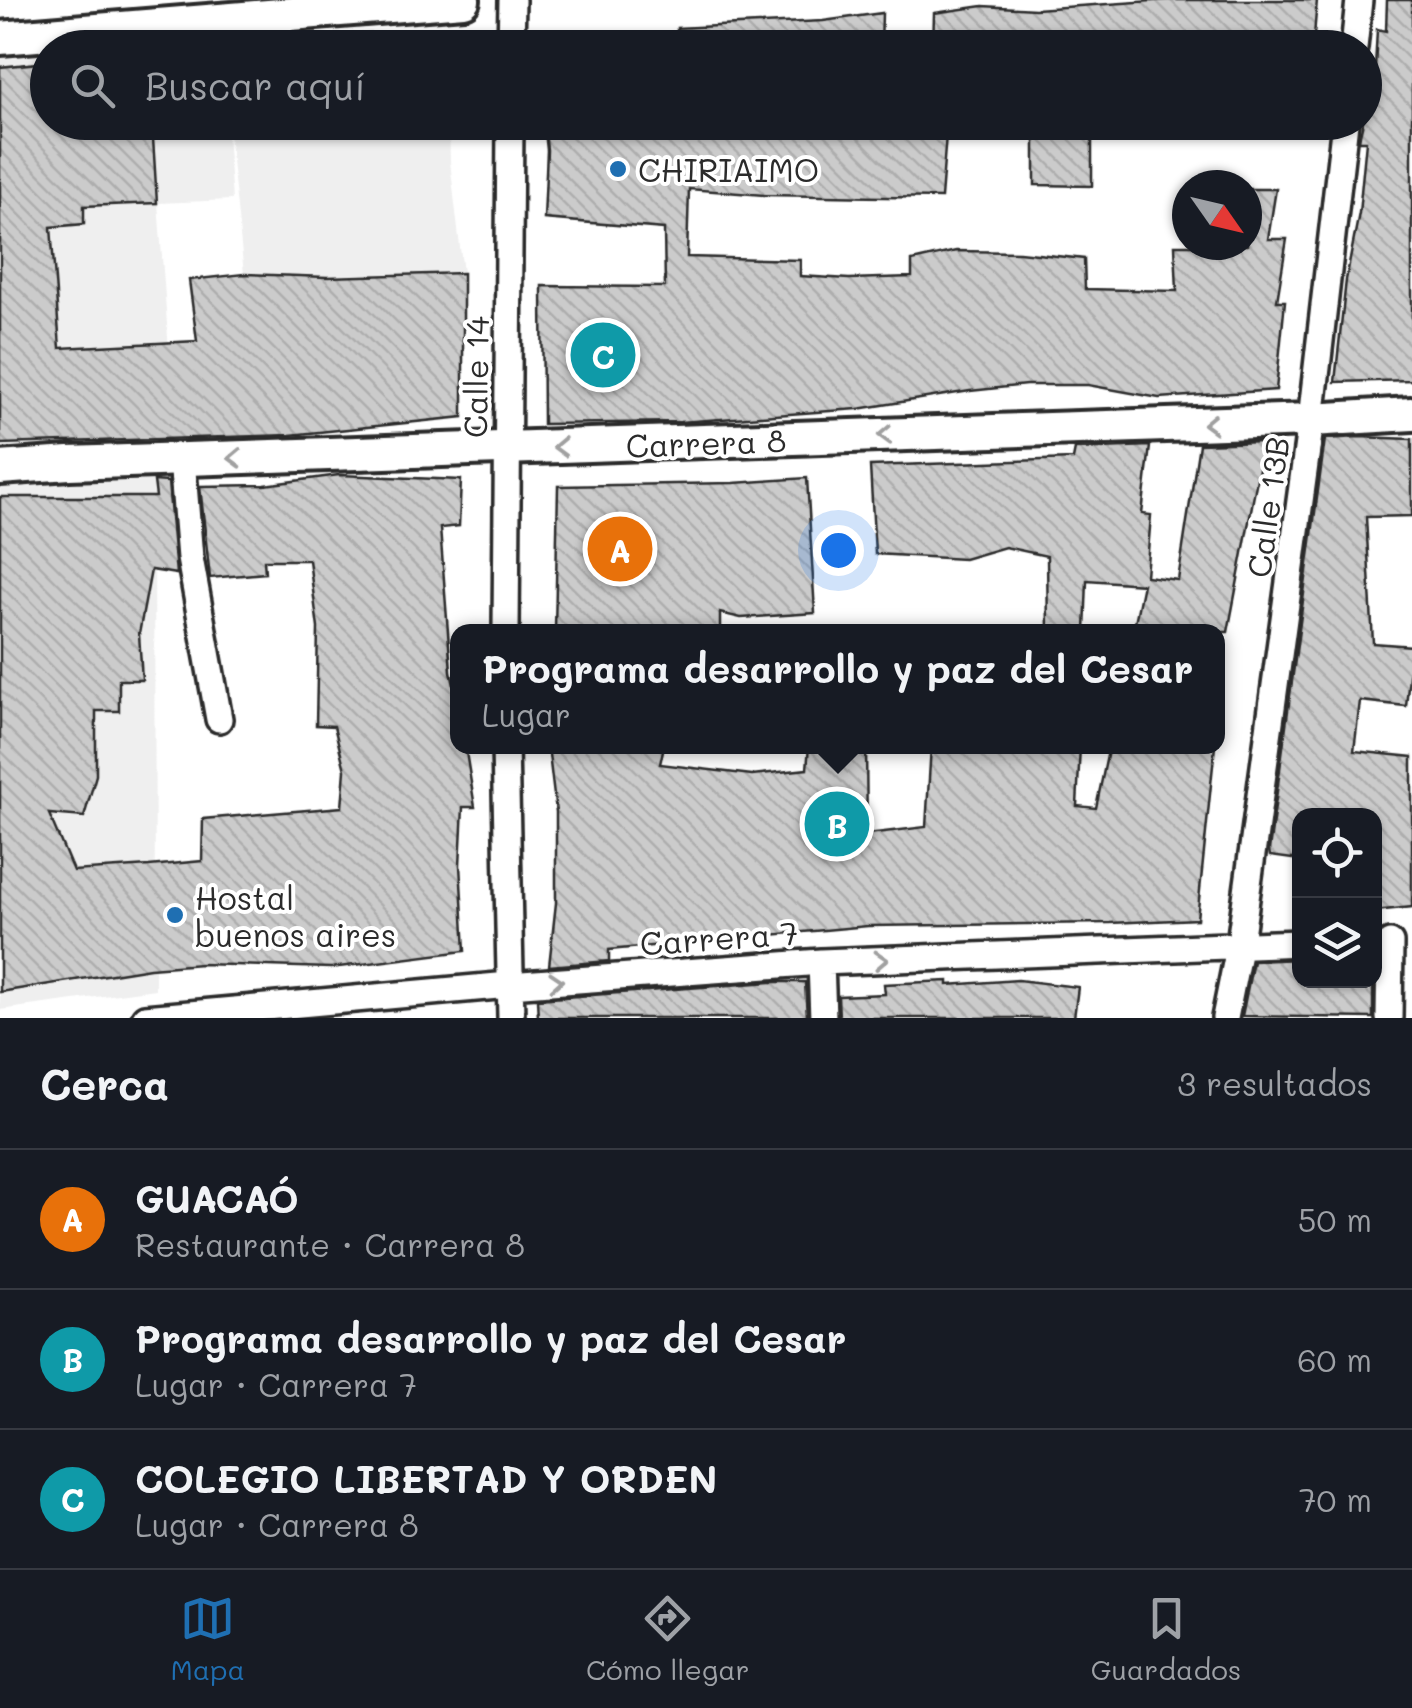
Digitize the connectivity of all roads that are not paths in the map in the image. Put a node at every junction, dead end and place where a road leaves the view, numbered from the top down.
1 (463, 0) edge
2 (512, 0) edge
3 (1359, 0) edge
4 (97, 30) edge
5 (511, 30) edge
6 (1356, 30) edge
7 (30, 36) edge
8 (0, 38) edge
9 (510, 140) edge
10 (1343, 140) edge
11 (1412, 414) edge
12 (1311, 420) junction
13 (507, 448) junction
14 (182, 459) junction
15 (0, 468) edge
16 (506, 624) edge
17 (219, 719) dead end
18 (505, 754) edge
19 (1392, 942) edge
20 (1240, 944) junction
21 (1292, 944) edge
22 (821, 962) junction
23 (509, 984) junction
24 (146, 1018) edge
25 (511, 1018) edge
26 (824, 1018) edge
27 (1224, 1018) edge
28 (1389, 1018) edge

1 - 4 street
2 - 5 street
3 - 6 street
7 - 8 street
9 - 13 street, Calle 14
10 - 12 street, Calle 13B
11 - 12 street, Carrera 8
12 -> 13 street, Carrera 8
12 - 20 street, Calle 13B
13 -> 14 street, Carrera 8
13 - 16 street, Calle 14
14 - 15 street, Carrera 8
14 - 17 street
18 - 23 street
19 - 28 street
20 - 21 street, Carrera 7
22 -> 20 street, Carrera 7
20 - 27 street, Calle 13B
23 -> 22 street, Carrera 7
22 - 26 street
23 - 24 street, Carrera 7
23 - 25 street

